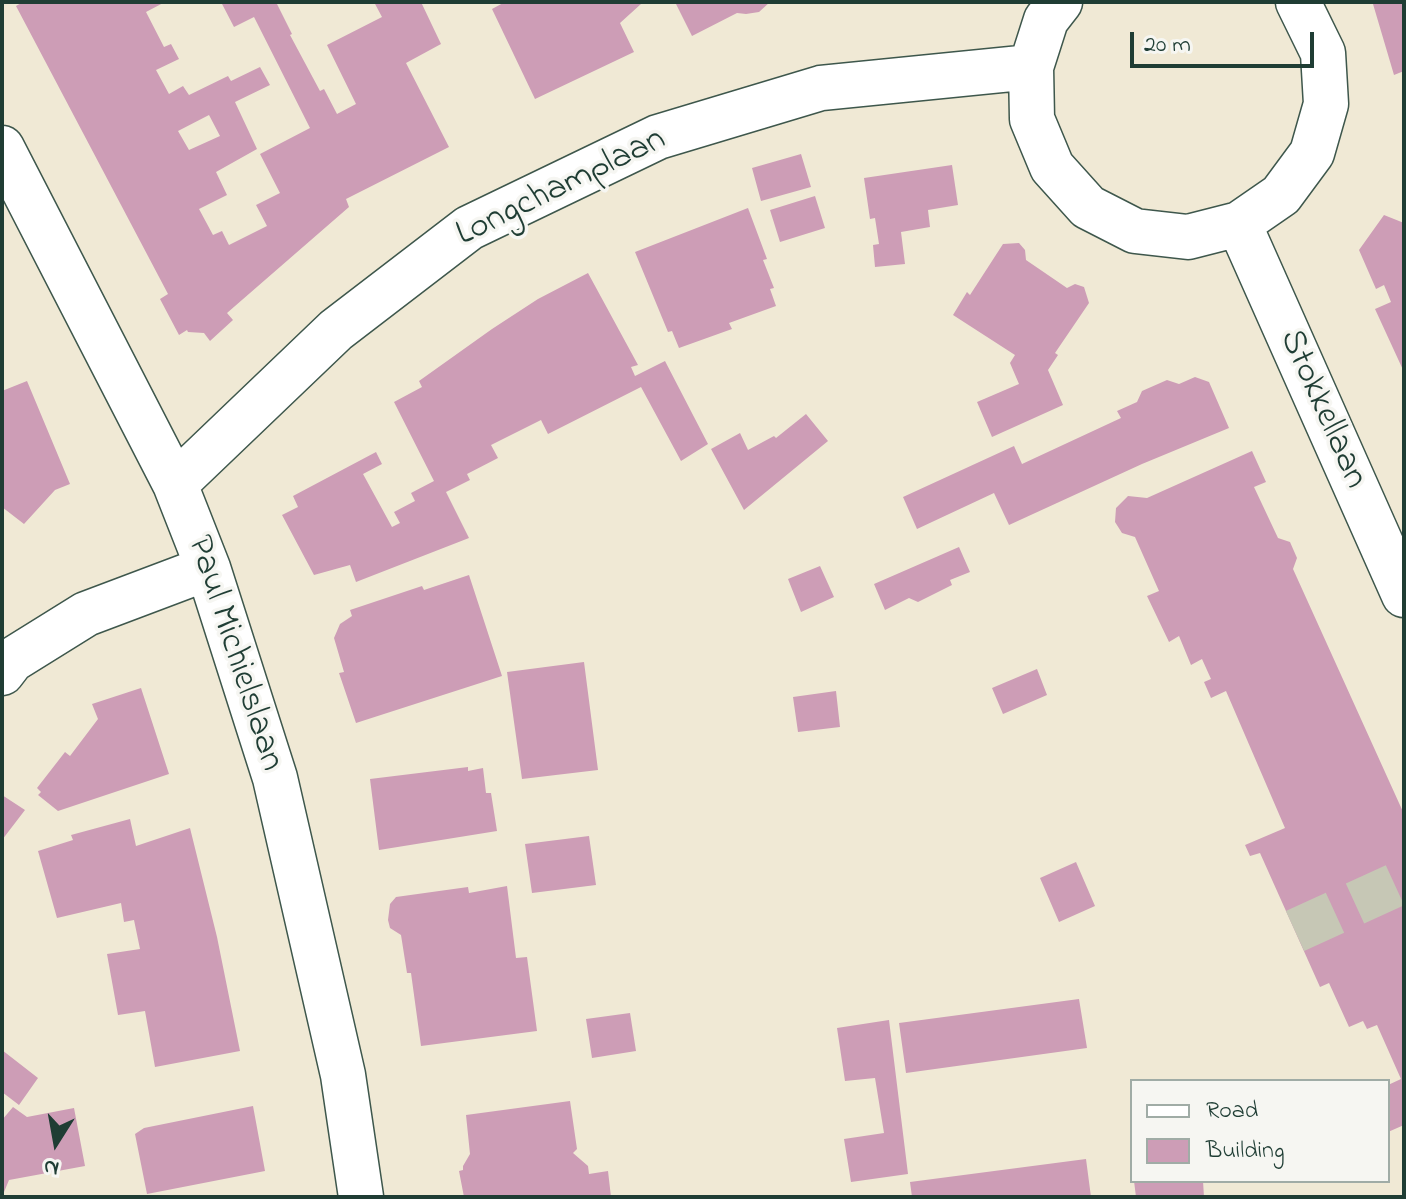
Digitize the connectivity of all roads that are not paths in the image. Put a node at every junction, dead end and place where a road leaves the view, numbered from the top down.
1 (1060, 2) edge
2 (1298, 2) edge
3 (1031, 67) junction
4 (2, 148) edge
5 (1239, 224) junction
6 (175, 484) junction
7 (208, 568) junction
8 (1404, 595) edge
9 (2, 673) edge
10 (361, 1197) edge

1 - 3 street
2 - 5 street
3 - 5 street
3 - 6 street, Longchamplaan
4 - 6 street, Paul Michielslaan
5 - 8 street, Stokkellaan
6 - 7 street, Paul Michielslaan
7 - 9 street
7 - 10 street, Paul Michielslaan

